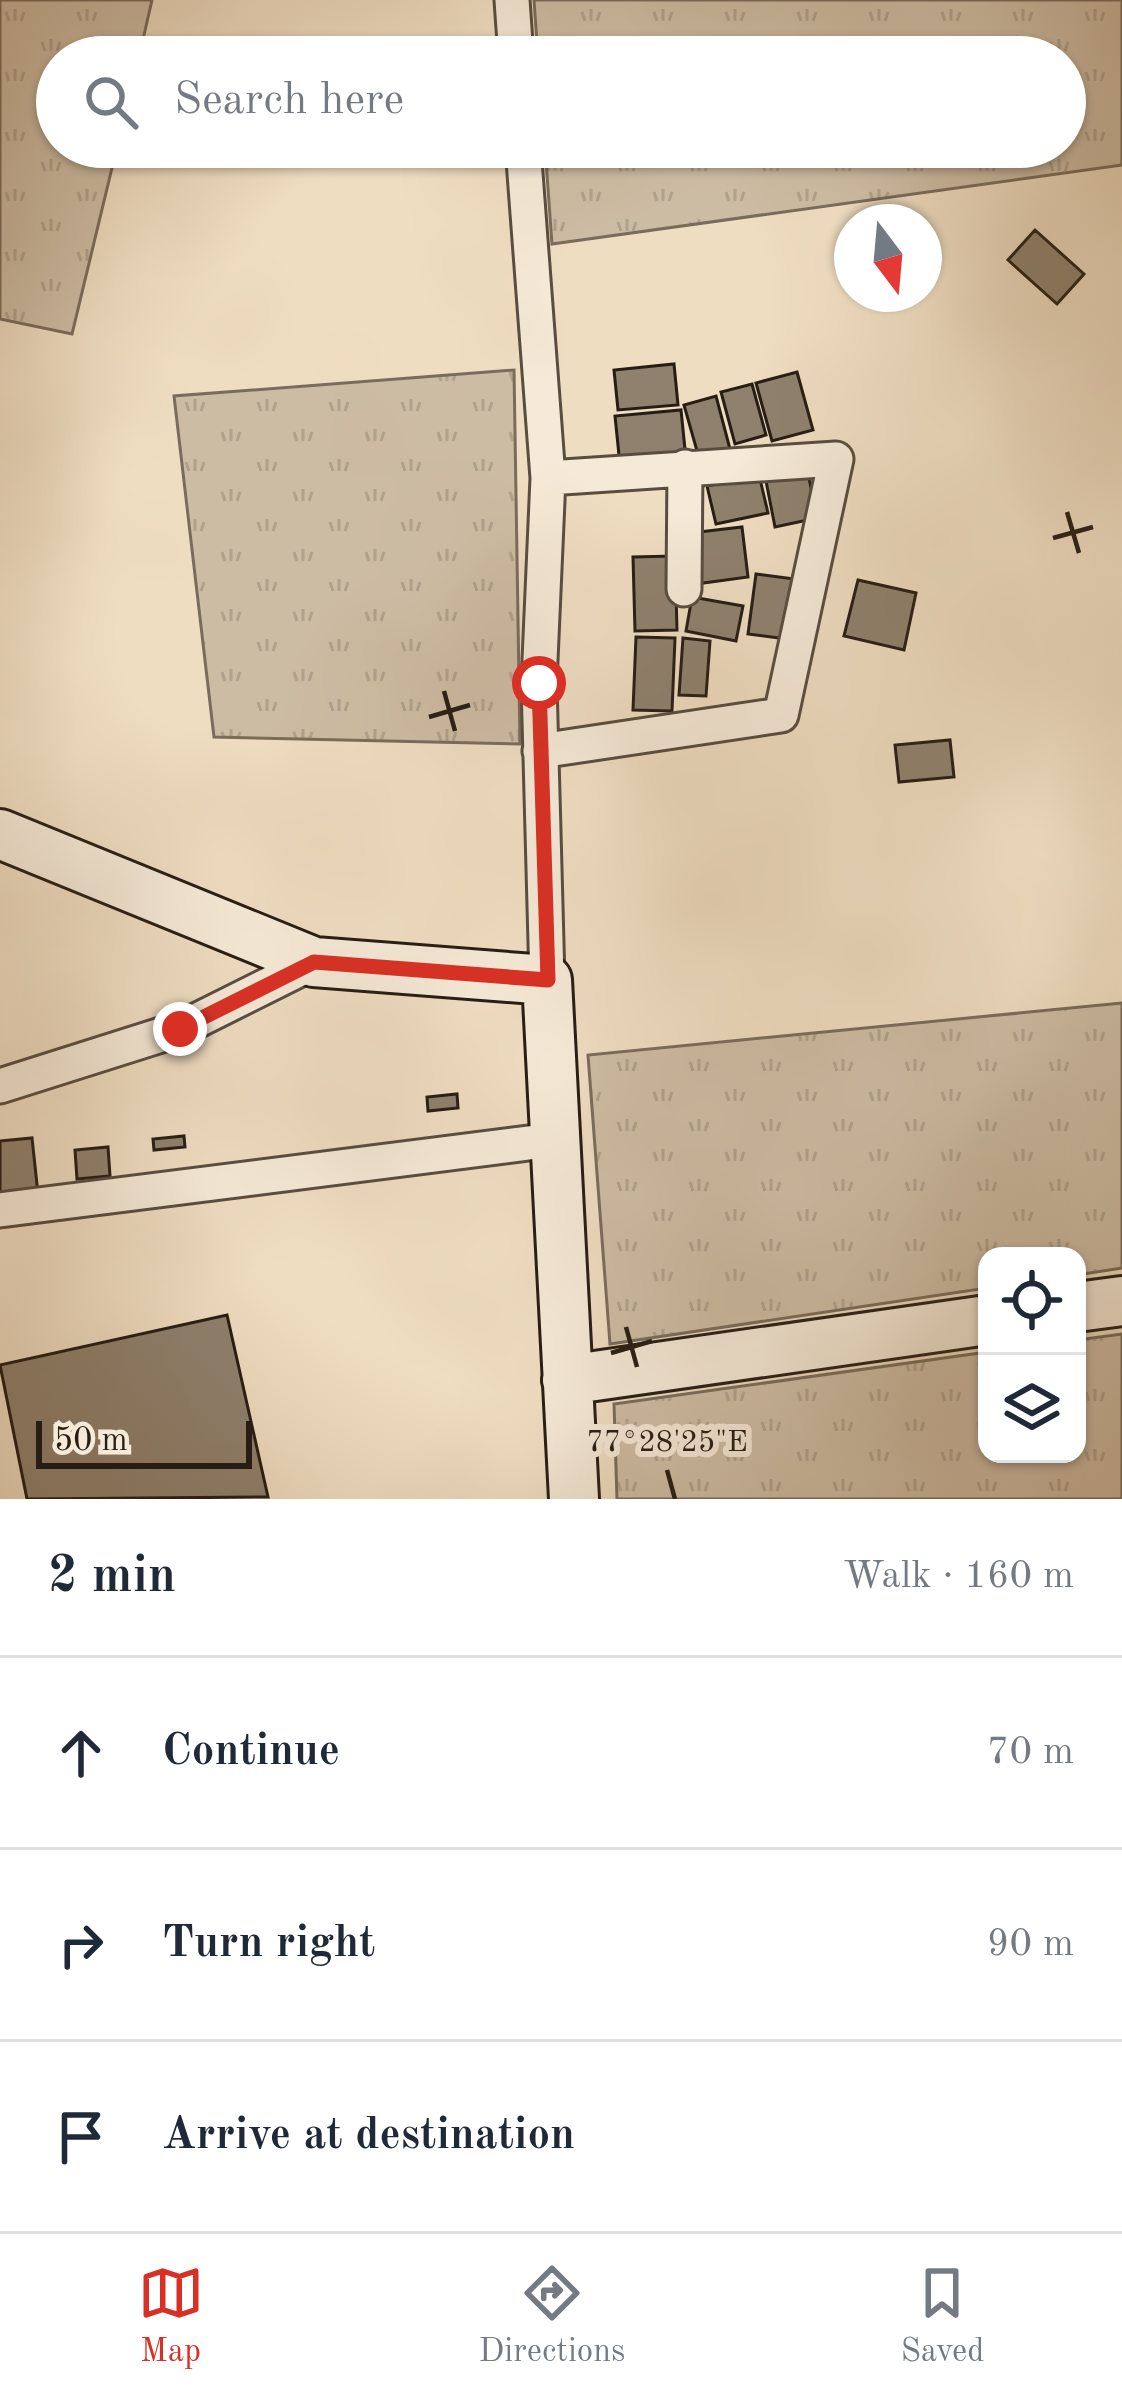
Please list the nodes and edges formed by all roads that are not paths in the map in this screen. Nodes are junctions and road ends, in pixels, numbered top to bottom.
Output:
1 (512, 0) edge
2 (515, 36) edge
3 (525, 168) edge
4 (686, 467) junction
5 (548, 478) junction
6 (684, 589) dead end
7 (540, 751) junction
8 (0, 834) edge
9 (314, 962) junction
10 (548, 980) junction
11 (0, 1086) edge
12 (552, 1140) junction
13 (0, 1210) edge
14 (1122, 1300) edge
15 (1086, 1306) edge
16 (978, 1321) edge
17 (567, 1380) junction
18 (574, 1499) edge

1 - 2 street
3 - 5 street
4 - 5 street
4 - 6 street
4 - 7 street
5 - 7 street
7 - 10 street
8 - 9 street
9 - 10 street
9 - 11 street
10 - 12 street
12 - 13 street
12 - 17 street
14 - 15 street
16 - 17 street
17 - 18 street

